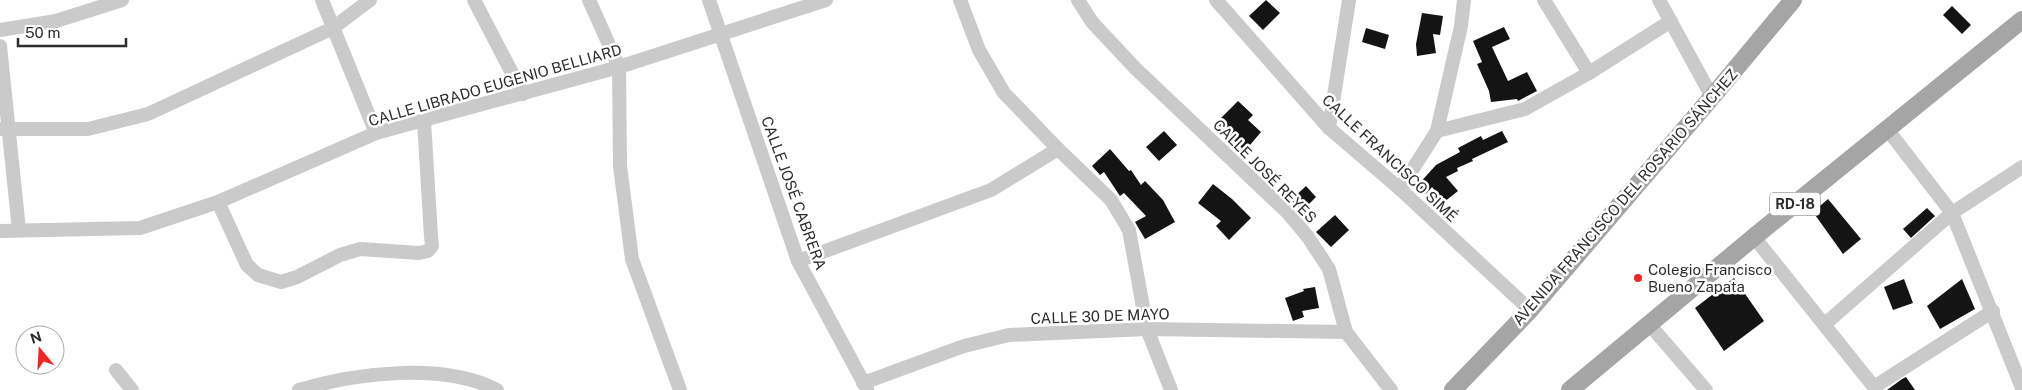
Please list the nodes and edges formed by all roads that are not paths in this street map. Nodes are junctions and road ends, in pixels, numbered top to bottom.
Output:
1 (122, 0) edge
2 (322, 0) edge
3 (370, 0) edge
4 (474, 0) edge
5 (589, 0) edge
6 (709, 0) edge
7 (826, 0) edge
8 (960, 0) edge
9 (1078, 0) edge
10 (1216, 0) edge
11 (1349, 0) edge
12 (1464, 0) edge
13 (1544, 0) edge
14 (1659, 0) edge
15 (1793, 0) edge
16 (2022, 20) edge
17 (1671, 21) junction
18 (334, 28) junction
19 (0, 30) edge
20 (721, 35) junction
21 (0, 46) edge
22 (619, 67) junction
23 (1589, 74) junction
24 (523, 94) junction
25 (1712, 97) junction
26 (424, 121) junction
27 (1329, 128) junction
28 (5, 129) edge
29 (1887, 129) junction
30 (1437, 131) junction
31 (376, 133) junction
32 (1058, 149) junction
33 (2022, 167) edge
34 (1400, 189) junction
35 (218, 202) junction
36 (1952, 213) junction
37 (19, 230) junction
38 (0, 231) edge
39 (1754, 237) junction
40 (798, 261) junction
41 (1530, 310) junction
42 (1993, 311) junction
43 (1649, 324) junction
44 (1825, 324) junction
45 (1147, 329) junction
46 (1346, 332) junction
47 (116, 370) dead end
48 (865, 386) edge
49 (1875, 388) edge
50 (2022, 388) edge
51 (132, 390) edge
52 (299, 390) edge
53 (497, 390) edge
54 (680, 390) edge
55 (1171, 390) edge
56 (1391, 390) edge
57 (1453, 390) edge
58 (1570, 390) edge
59 (1706, 390) edge

1 - 19 street
2 - 18 street
3 - 18 street
4 - 24 street
5 - 22 street
6 - 20 street, CALLE JOSÉ CABRERA
7 - 20 street, CALLE LIBRADO EUGENIO BELLIARD
8 - 32 street
9 - 46 street, CALLE JOSÉ REYES
10 - 27 street, CALLE FRANCISCO SIMÉ
11 - 27 street
12 - 30 street
13 - 23 street
14 - 17 street
15 - 25 main road, AVENIDA FRANCISCO DEL ROSARIO SÁNCHEZ
16 - 29 main road, RD-18
17 - 23 street
17 - 25 street
18 - 28 street
18 - 31 street
20 - 22 street, CALLE LIBRADO EUGENIO BELLIARD
20 - 40 street, CALLE JOSÉ CABRERA
21 - 28 street
22 - 24 street, CALLE LIBRADO EUGENIO BELLIARD
22 - 54 street
23 - 30 street
24 - 26 street, CALLE LIBRADO EUGENIO BELLIARD
25 - 41 main road, AVENIDA FRANCISCO DEL ROSARIO SÁNCHEZ
26 - 31 street, CALLE LIBRADO EUGENIO BELLIARD
26 - 35 street
27 - 34 street, CALLE FRANCISCO SIMÉ
28 - 37 street
29 - 36 street
29 - 39 main road, RD-18
30 - 34 street
31 - 35 street, CALLE LIBRADO EUGENIO BELLIARD
32 - 40 street
32 - 45 street
33 - 36 street
34 - 41 street, CALLE FRANCISCO SIMÉ
35 - 37 street, CALLE LIBRADO EUGENIO BELLIARD
36 - 42 street
36 - 44 street
37 - 38 street, CALLE LIBRADO EUGENIO BELLIARD
39 - 43 main road, RD-18
39 - 44 street
40 - 48 street, CALLE JOSÉ CABRERA
41 - 57 main road, AVENIDA FRANCISCO DEL ROSARIO SÁNCHEZ
42 - 49 street
42 - 50 street
43 - 58 main road, RD-18
43 - 59 street
44 - 49 street
45 - 46 street, CALLE 30 DE MAYO
45 - 48 street, CALLE 30 DE MAYO
45 - 55 street
46 - 56 street, CALLE JOSÉ REYES
47 - 51 street
52 - 53 street

